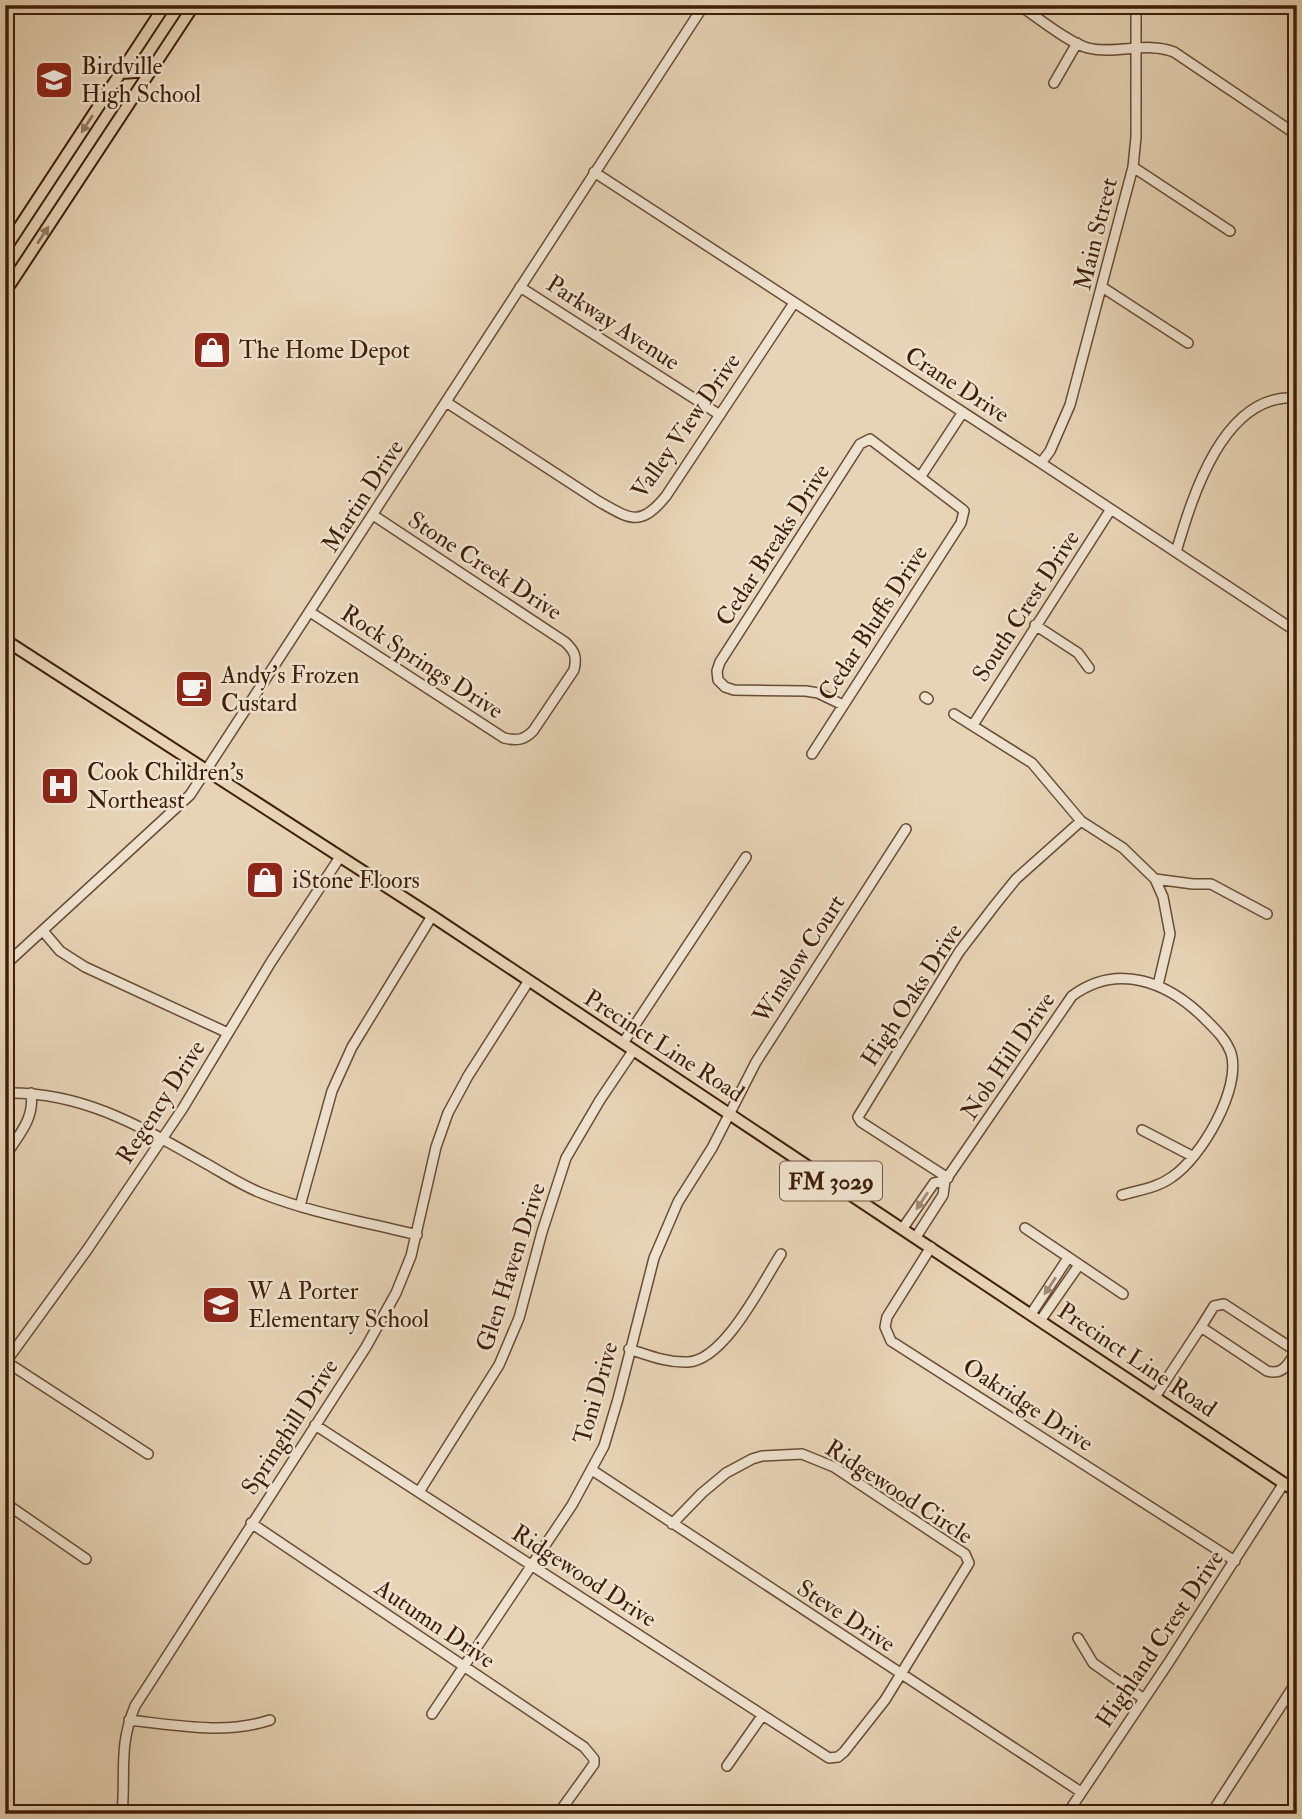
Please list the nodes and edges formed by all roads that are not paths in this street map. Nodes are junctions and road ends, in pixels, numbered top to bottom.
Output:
1 (165, 5) edge
2 (194, 5) edge
3 (1019, 5) edge
4 (1136, 5) edge
5 (701, 6) edge
6 (1077, 43) junction
7 (1135, 49) junction
8 (151, 71) junction
9 (121, 73) junction
10 (1054, 83) dead end
11 (1297, 135) edge
12 (1133, 167) junction
13 (594, 172) junction
14 (1230, 231) dead end
15 (5, 249) edge
16 (520, 287) junction
17 (1102, 287) junction
18 (5, 292) edge
19 (794, 303) junction
20 (1188, 343) dead end
21 (1297, 398) edge
22 (446, 402) junction
23 (963, 412) junction
24 (720, 415) junction
25 (1041, 463) junction
26 (922, 476) junction
27 (1111, 509) junction
28 (373, 515) junction
29 (1176, 552) junction
30 (310, 612) junction
31 (1035, 625) junction
32 (1297, 632) edge
33 (5, 640) edge
34 (1089, 668) dead end
35 (842, 705) junction
36 (954, 714) dead end
37 (973, 725) junction
38 (514, 741) joint
39 (811, 754) dead end
40 (207, 771) junction
41 (1081, 821) junction
42 (906, 829) dead end
43 (340, 856) junction
44 (746, 857) dead end
45 (1155, 879) junction
46 (1267, 914) dead end
47 (432, 916) junction
48 (43, 931) junction
49 (5, 965) edge
50 (527, 982) junction
51 (1158, 985) junction
52 (228, 1033) junction
53 (623, 1043) junction
54 (633, 1051) junction
55 (5, 1093) edge
56 (31, 1093) junction
57 (729, 1114) junction
58 (1142, 1130) dead end
59 (162, 1139) junction
60 (5, 1156) edge
61 (1192, 1156) junction
62 (947, 1180) junction
63 (1122, 1195) dead end
64 (300, 1206) junction
65 (903, 1228) junction
66 (1025, 1228) dead end
67 (417, 1235) junction
68 (916, 1237) junction
69 (930, 1247) junction
70 (781, 1254) dead end
71 (1069, 1258) junction
72 (1079, 1265) junction
73 (1123, 1294) dead end
74 (1036, 1318) junction
75 (1201, 1327) junction
76 (629, 1349) junction
77 (1297, 1351) edge
78 (6, 1362) edge
79 (1155, 1397) junction
80 (315, 1425) junction
81 (148, 1454) dead end
82 (592, 1469) junction
83 (1284, 1483) junction
84 (419, 1492) junction
85 (1297, 1492) edge
86 (5, 1503) edge
87 (251, 1523) junction
88 (672, 1524) junction
89 (86, 1559) dead end
90 (1235, 1561) junction
91 (531, 1565) junction
92 (1079, 1638) dead end
93 (464, 1666) junction
94 (901, 1675) junction
95 (1297, 1681) edge
96 (1144, 1699) junction
97 (432, 1714) dead end
98 (762, 1716) junction
99 (129, 1720) junction
100 (270, 1720) dead end
101 (832, 1759) joint
102 (727, 1766) dead end
103 (1081, 1792) junction
104 (122, 1814) edge
105 (558, 1814) edge
106 (1067, 1814) edge
107 (1211, 1814) edge

1 - 9 main road
2 - 8 main road
3 - 6 street
4 - 7 street, Main Street
5 - 13 street, Martin Drive
6 - 7 street
6 - 10 street
7 - 11 street
7 - 12 street, Main Street
8 - 9 main road
18 -> 8 main road
9 -> 15 main road
12 - 14 street
12 - 17 street, Main Street
13 - 16 street, Martin Drive
13 - 19 street, Crane Drive
16 - 22 street, Martin Drive
16 - 24 street, Parkway Avenue
17 - 20 street
17 - 25 street, Main Street
19 - 23 street, Crane Drive
19 - 24 street, Valley View Drive
21 - 29 street
22 - 24 street, Valley View Drive
22 - 28 street, Martin Drive
23 - 25 street, Crane Drive
23 - 26 street
25 - 27 street, Crane Drive
26 - 35 street, Cedar Bluffs Drive
26 - 35 street, Cedar Breaks Drive
27 - 29 street, Crane Drive
27 - 31 street, South Crest Drive
28 - 30 street, Martin Drive
28 - 38 street, Stone Creek Drive
29 - 32 street, Crane Drive
30 - 38 street, Rock Springs Drive
30 - 40 street, Martin Drive
31 - 34 street
31 - 37 street, South Crest Drive
33 - 40 main road, Precinct Line Road / FM 3029
35 - 39 street, Cedar Bluffs Drive
36 - 37 street
37 - 41 street
40 - 43 main road, Precinct Line Road / FM 3029
40 - 48 street, Martin Drive
41 - 45 street
41 - 62 street, High Oaks Drive
42 - 57 street, Winslow Court
43 - 47 main road, Precinct Line Road / FM 3029
43 - 52 street, Regency Drive
44 - 53 street
45 - 46 street
45 - 51 street
47 - 50 main road, Precinct Line Road / FM 3029
47 - 64 street
48 - 49 street, Martin Drive
48 - 52 street
50 - 53 main road, Precinct Line Road / FM 3029
50 - 67 street, Springhill Drive
51 - 61 street, Nob Hill Drive
51 - 62 street, Nob Hill Drive
52 - 59 street, Regency Drive
53 - 54 main road, Precinct Line Road / FM 3029
54 - 57 main road, Precinct Line Road / FM 3029
54 - 84 street, Glen Haven Drive
55 - 56 street
56 - 59 street
56 - 60 street
57 - 65 main road, Precinct Line Road / FM 3029
57 - 76 street, Toni Drive
58 - 61 street
59 - 64 street
59 - 78 street, Regency Drive
61 - 63 street, Nob Hill Drive
62 -> 65 street, Nob Hill Drive
62 - 68 street, Nob Hill Drive
64 - 67 street
65 - 68 main road, Precinct Line Road / FM 3029
66 - 71 street
67 - 80 street, Springhill Drive
68 - 69 main road, Precinct Line Road / FM 3029
69 - 74 main road, Precinct Line Road / FM 3029
69 - 90 street, Oakridge Drive
70 - 76 street
71 - 72 street
71 -> 74 street
72 - 73 street
72 - 74 street
74 - 79 main road, Precinct Line Road / FM 3029
75 - 77 street
75 - 77 street
75 - 79 street
76 - 82 street, Toni Drive
78 - 81 street
79 - 83 main road, Precinct Line Road / FM 3029
80 - 84 street, Ridgewood Drive
80 - 87 street, Springhill Drive
82 - 88 street, Steve Drive
82 - 91 street, Toni Drive
83 - 85 main road, Precinct Line Road / FM 3029
83 - 90 street, Highland Crest Drive
84 - 91 street, Ridgewood Drive
86 - 89 street
87 - 93 street, Autumn Drive
87 - 99 street, Springhill Drive
88 - 94 street, Steve Drive
88 - 94 street, Ridgewood Circle
90 - 96 street, Highland Crest Drive
91 - 93 street, Toni Drive
91 - 98 street, Ridgewood Drive
92 - 96 street
93 - 97 street, Toni Drive
93 - 105 street, Autumn Drive
94 - 101 street, Ridgewood Circle
94 - 103 street, Steve Drive
95 - 107 street
96 - 103 street, Highland Crest Drive
98 - 101 street, Ridgewood Drive
98 - 102 street
99 - 100 street
99 - 104 street, Springhill Drive
103 - 106 street, Highland Crest Drive

